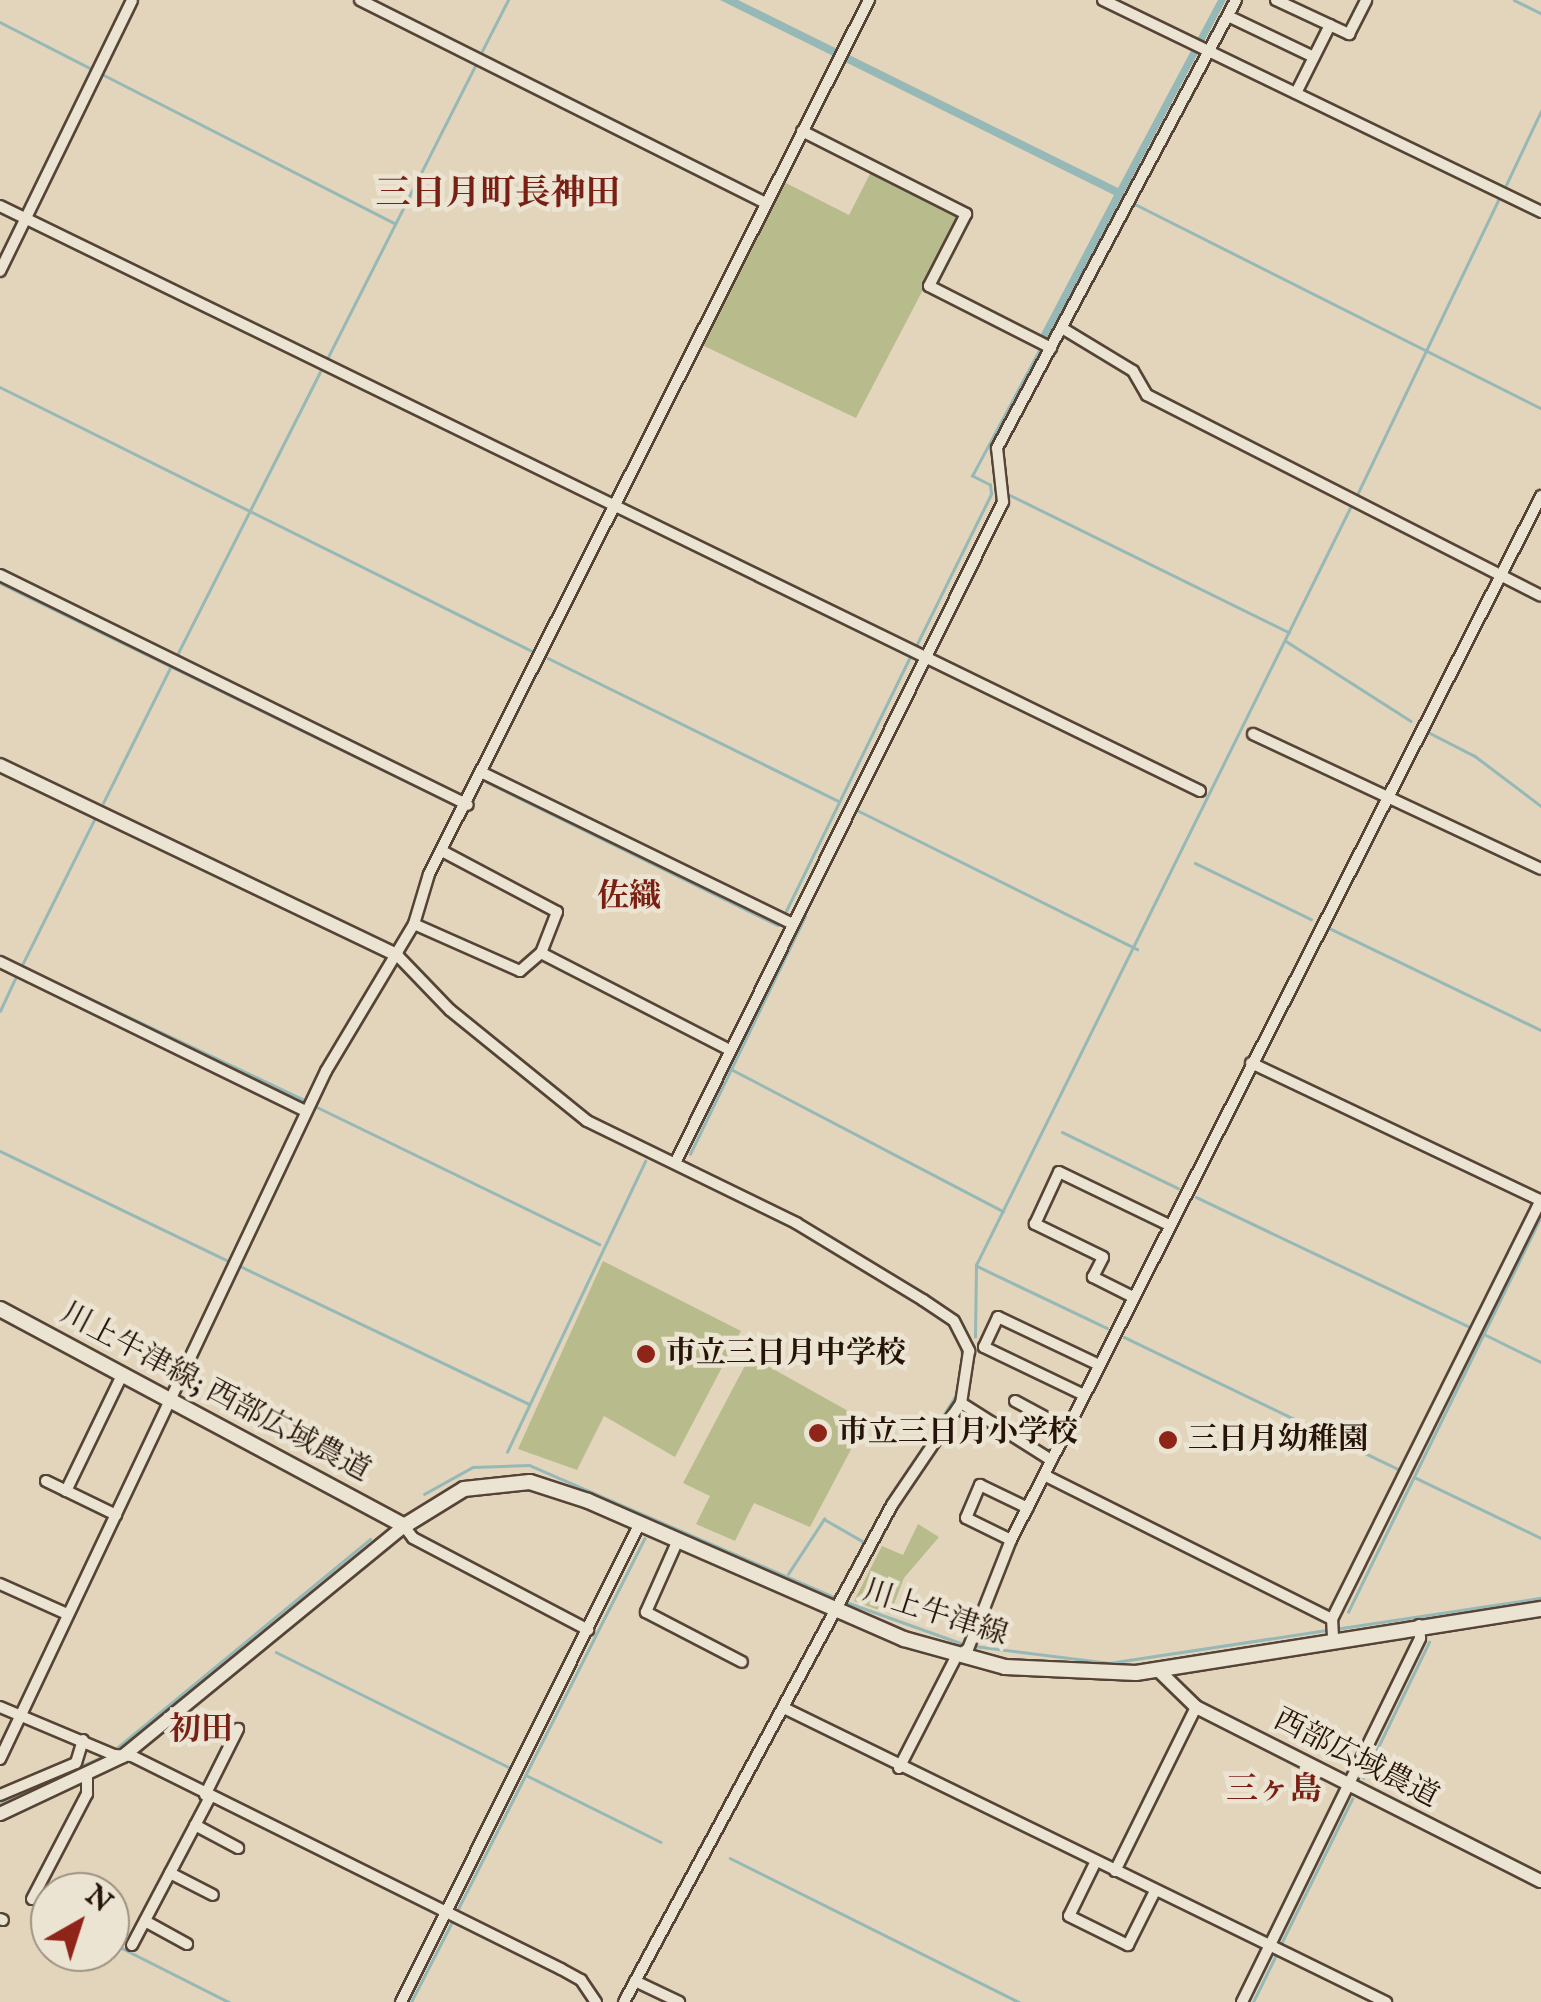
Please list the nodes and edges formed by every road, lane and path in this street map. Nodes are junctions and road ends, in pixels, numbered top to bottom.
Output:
1 (132, 0) edge
2 (360, 0) edge
3 (869, 0) edge
4 (1103, 0) edge
5 (1236, 0) edge
6 (1276, 0) edge
7 (1362, 1) edge
8 (1228, 16) junction
9 (1330, 25) junction
10 (1206, 49) junction
11 (1314, 56) junction
12 (1296, 93) junction
13 (802, 131) junction
14 (765, 203) junction
15 (0, 206) edge
16 (1541, 212) edge
17 (26, 219) junction
18 (0, 271) edge
19 (1062, 328) junction
20 (1051, 348) junction
21 (1541, 496) edge
22 (617, 511) junction
23 (1498, 575) junction
24 (0, 576) edge
25 (1541, 596) edge
26 (924, 658) junction
27 (1253, 734) dead end
28 (0, 765) edge
29 (483, 773) junction
30 (1200, 791) dead end
31 (1384, 797) junction
32 (468, 804) junction
33 (442, 851) junction
34 (1541, 869) edge
35 (414, 924) junction
36 (792, 924) junction
37 (541, 953) junction
38 (397, 955) junction
39 (0, 962) edge
40 (730, 1050) junction
41 (1251, 1062) junction
42 (306, 1111) junction
43 (675, 1163) junction
44 (1541, 1200) edge
45 (1169, 1225) junction
46 (1134, 1296) junction
47 (0, 1309) edge
48 (1099, 1365) junction
49 (122, 1374) junction
50 (1084, 1395) junction
51 (170, 1400) junction
52 (1015, 1401) dead end
53 (961, 1403) junction
54 (1068, 1429) junction
55 (1051, 1460) junction
56 (1046, 1476) junction
57 (46, 1482) dead end
58 (66, 1491) junction
59 (1028, 1508) junction
60 (116, 1515) junction
61 (640, 1523) junction
62 (404, 1526) junction
63 (678, 1540) junction
64 (1011, 1540) junction
65 (0, 1584) edge
66 (842, 1604) junction
67 (1541, 1608) edge
68 (68, 1614) junction
69 (1332, 1619) junction
70 (1419, 1626) junction
71 (588, 1630) junction
72 (1334, 1637) junction
73 (965, 1649) junction
74 (742, 1662) dead end
75 (1158, 1670) junction
76 (1196, 1706) junction
77 (0, 1707) edge
78 (786, 1708) junction
79 (19, 1717) junction
80 (238, 1729) dead end
81 (83, 1740) junction
82 (114, 1753) junction
83 (0, 1759) edge
84 (900, 1768) junction
85 (87, 1778) junction
86 (1350, 1783) junction
87 (0, 1795) edge
88 (208, 1796) junction
89 (0, 1814) edge
90 (196, 1826) junction
91 (238, 1848) dead end
92 (1096, 1861) junction
93 (46, 1872) edge
94 (170, 1872) junction
95 (1116, 1872) junction
96 (1541, 1882) edge
97 (1155, 1890) junction
98 (213, 1895) dead end
99 (445, 1914) junction
100 (145, 1921) junction
101 (188, 1944) dead end
102 (132, 1945) dead end
103 (1270, 1946) junction
104 (636, 1981) junction
105 (401, 2002) edge
106 (596, 2002) edge
107 (624, 2002) edge
108 (679, 2002) edge
109 (1242, 2002) edge
110 (1386, 2002) edge

1 - 17 street
2 - 14 street
3 - 13 street
4 - 10 street
5 - 8 street
6 - 9 street
7 - 9 street
8 - 10 street
8 - 11 street
9 - 11 street
10 - 12 street
10 - 19 street
11 - 12 street
12 - 16 street
13 - 14 street
13 - 20 street
14 - 22 street
15 - 17 street
17 - 18 street
17 - 22 street
19 - 20 street
19 - 23 street
20 - 26 street
21 - 23 street
22 - 26 street
22 - 29 street
23 - 25 street
23 - 31 street
24 - 32 street
26 - 30 street
26 - 36 street
27 - 31 street
28 - 38 street
29 - 32 street
29 - 36 street
31 - 34 street
31 - 41 street
32 - 33 street
33 - 35 street
33 - 37 street
35 - 37 street
35 - 38 street
36 - 40 street
37 - 40 street
38 - 42 street
38 - 43 street
39 - 42 street
40 - 43 street
41 - 44 street
41 - 45 street
42 - 51 street
43 - 53 street
44 - 69 street
45 - 46 street
45 - 46 street
46 - 48 street
47 - 49 main road, 川上牛津線; 西部広域農道
48 - 50 street
48 - 50 street
49 - 51 main road, 川上牛津線; 西部広域農道
49 - 58 street
50 - 54 street
51 - 60 street
51 - 62 main road, 川上牛津線; 西部広域農道
52 - 54 street
53 - 55 street
53 - 66 street
54 - 55 street
55 - 56 street
56 - 59 street
56 - 69 street
57 - 58 street
58 - 60 street
59 - 64 street
59 - 64 street
60 - 68 street
61 - 62 main road, 川上牛津線
61 - 63 main road, 川上牛津線
61 - 71 street
62 - 71 street
62 - 82 street
63 - 66 main road, 川上牛津線
63 - 74 street
64 - 73 street
65 - 68 street
66 - 73 main road, 川上牛津線
66 - 78 street
67 - 70 main road, 川上牛津線
68 - 79 street
69 - 72 street
70 - 72 main road, 川上牛津線
70 - 86 street
71 - 99 street
72 - 75 main road, 川上牛津線
73 - 75 main road, 川上牛津線
73 - 84 street
75 - 76 street, 西部広域農道
76 - 86 street, 西部広域農道
76 - 95 street
77 - 79 street
78 - 84 street
78 - 104 street
79 - 81 street
79 - 83 street
80 - 88 street
81 - 82 street
81 - 87 street
82 - 85 street
82 - 88 street
84 - 92 street
85 - 89 street
85 - 93 street
86 - 96 street, 西部広域農道
86 - 103 street
88 - 90 street
88 - 99 street
90 - 91 street
90 - 94 street
92 - 95 street
92 - 97 street
94 - 98 street
94 - 100 street
95 - 97 street
97 - 103 street
99 - 105 street
99 - 106 street
100 - 101 street
100 - 102 street
103 - 109 street
103 - 110 street
104 - 107 street
104 - 108 street

